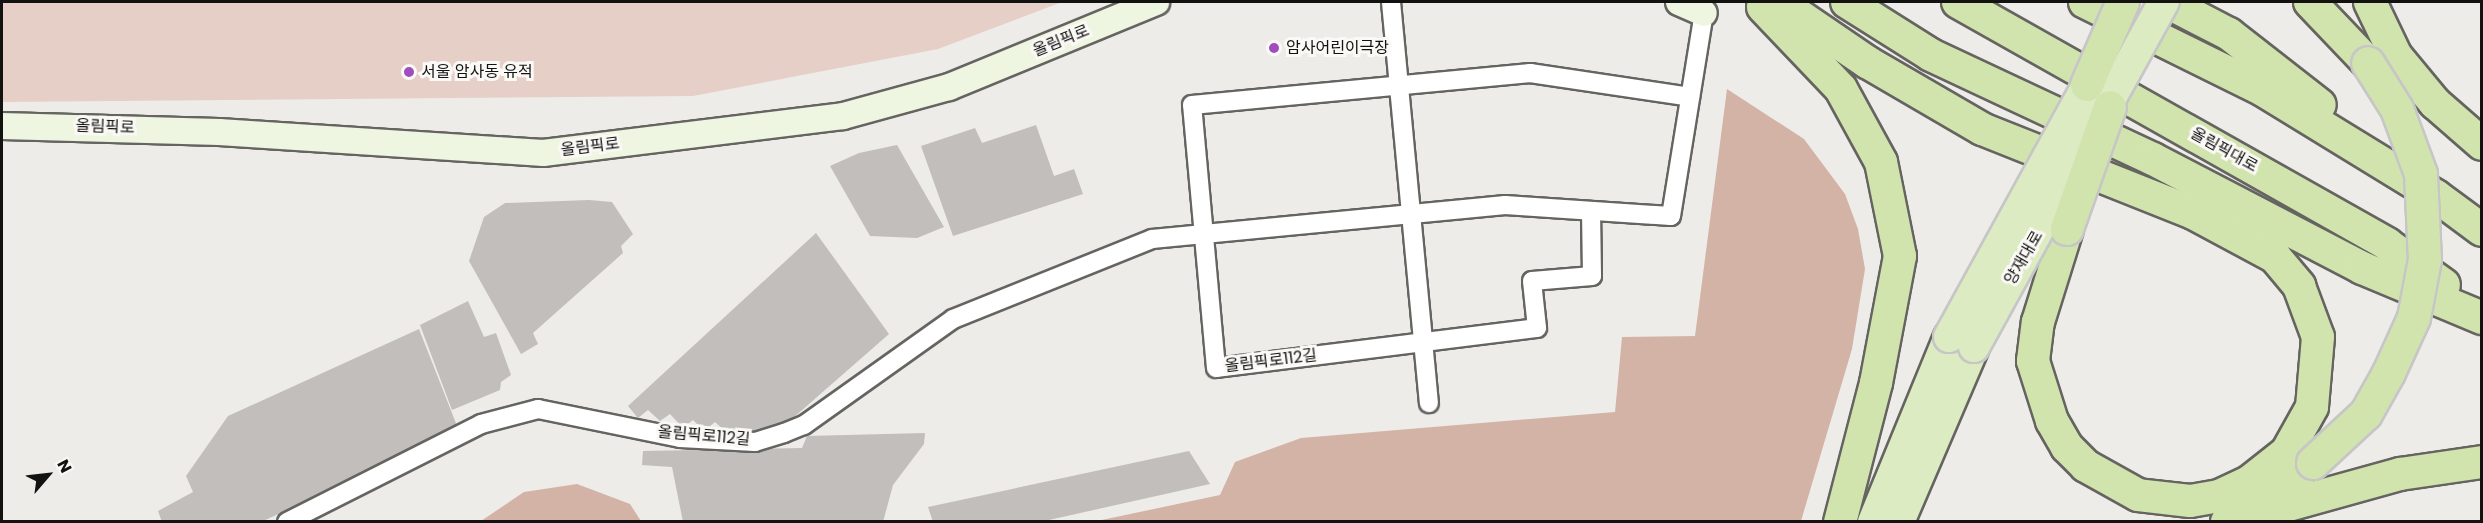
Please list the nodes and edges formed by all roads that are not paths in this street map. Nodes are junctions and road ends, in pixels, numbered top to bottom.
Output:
1 (1156, 2) edge
2 (1391, 2) edge
3 (1679, 2) edge
4 (1758, 2) edge
5 (1779, 2) edge
6 (1847, 2) edge
7 (1958, 2) edge
8 (2085, 2) edge
9 (2123, 2) edge
10 (2133, 2) edge
11 (2166, 2) edge
12 (2310, 2) edge
13 (2370, 2) edge
14 (1704, 13) joint
15 (2087, 86) junction
16 (1399, 87) junction
17 (1690, 97) junction
18 (2110, 107) junction
19 (2, 126) edge
20 (2481, 144) edge
21 (2436, 196) junction
22 (1591, 211) junction
23 (1412, 213) junction
24 (2481, 230) edge
25 (1204, 234) junction
26 (2481, 313) edge
27 (2481, 318) edge
28 (1961, 342) junction
29 (1423, 343) junction
30 (1429, 403) dead end
31 (2481, 462) edge
32 (287, 522) edge
33 (1840, 522) edge
34 (1873, 522) edge
35 (1899, 522) edge
36 (2216, 522) edge
37 (2227, 522) edge

1 - 19 main road, 올림픽로
2 - 16 street
3 - 14 main road
4 - 33 highway
5 - 18 highway, bridge
6 - 27 highway
7 - 26 highway, 올림픽대로
8 - 21 highway
9 - 15 highway, bridge
10 - 15 main road, 양재대로, bridge
11 - 18 main road, 양재대로, bridge
11 - 21 highway
12 - 36 highway, bridge
13 - 20 highway
14 - 17 street, 올림픽로112길
15 - 28 main road, 양재대로, bridge
16 - 17 street, 올림픽로112길
16 - 23 street
16 - 25 street, 올림픽로112길
17 - 22 street, 올림픽로112길
18 - 28 main road, 양재대로, bridge
21 - 24 highway
22 - 23 street, 올림픽로112길
22 - 29 street, 올림픽로112길
23 - 25 street, 올림픽로112길
23 - 29 street
25 - 29 street, 올림픽로112길
25 - 32 street, 올림픽로112길
28 - 34 main road, 양재대로
28 - 35 main road, 양재대로
29 - 30 street
31 - 37 highway

